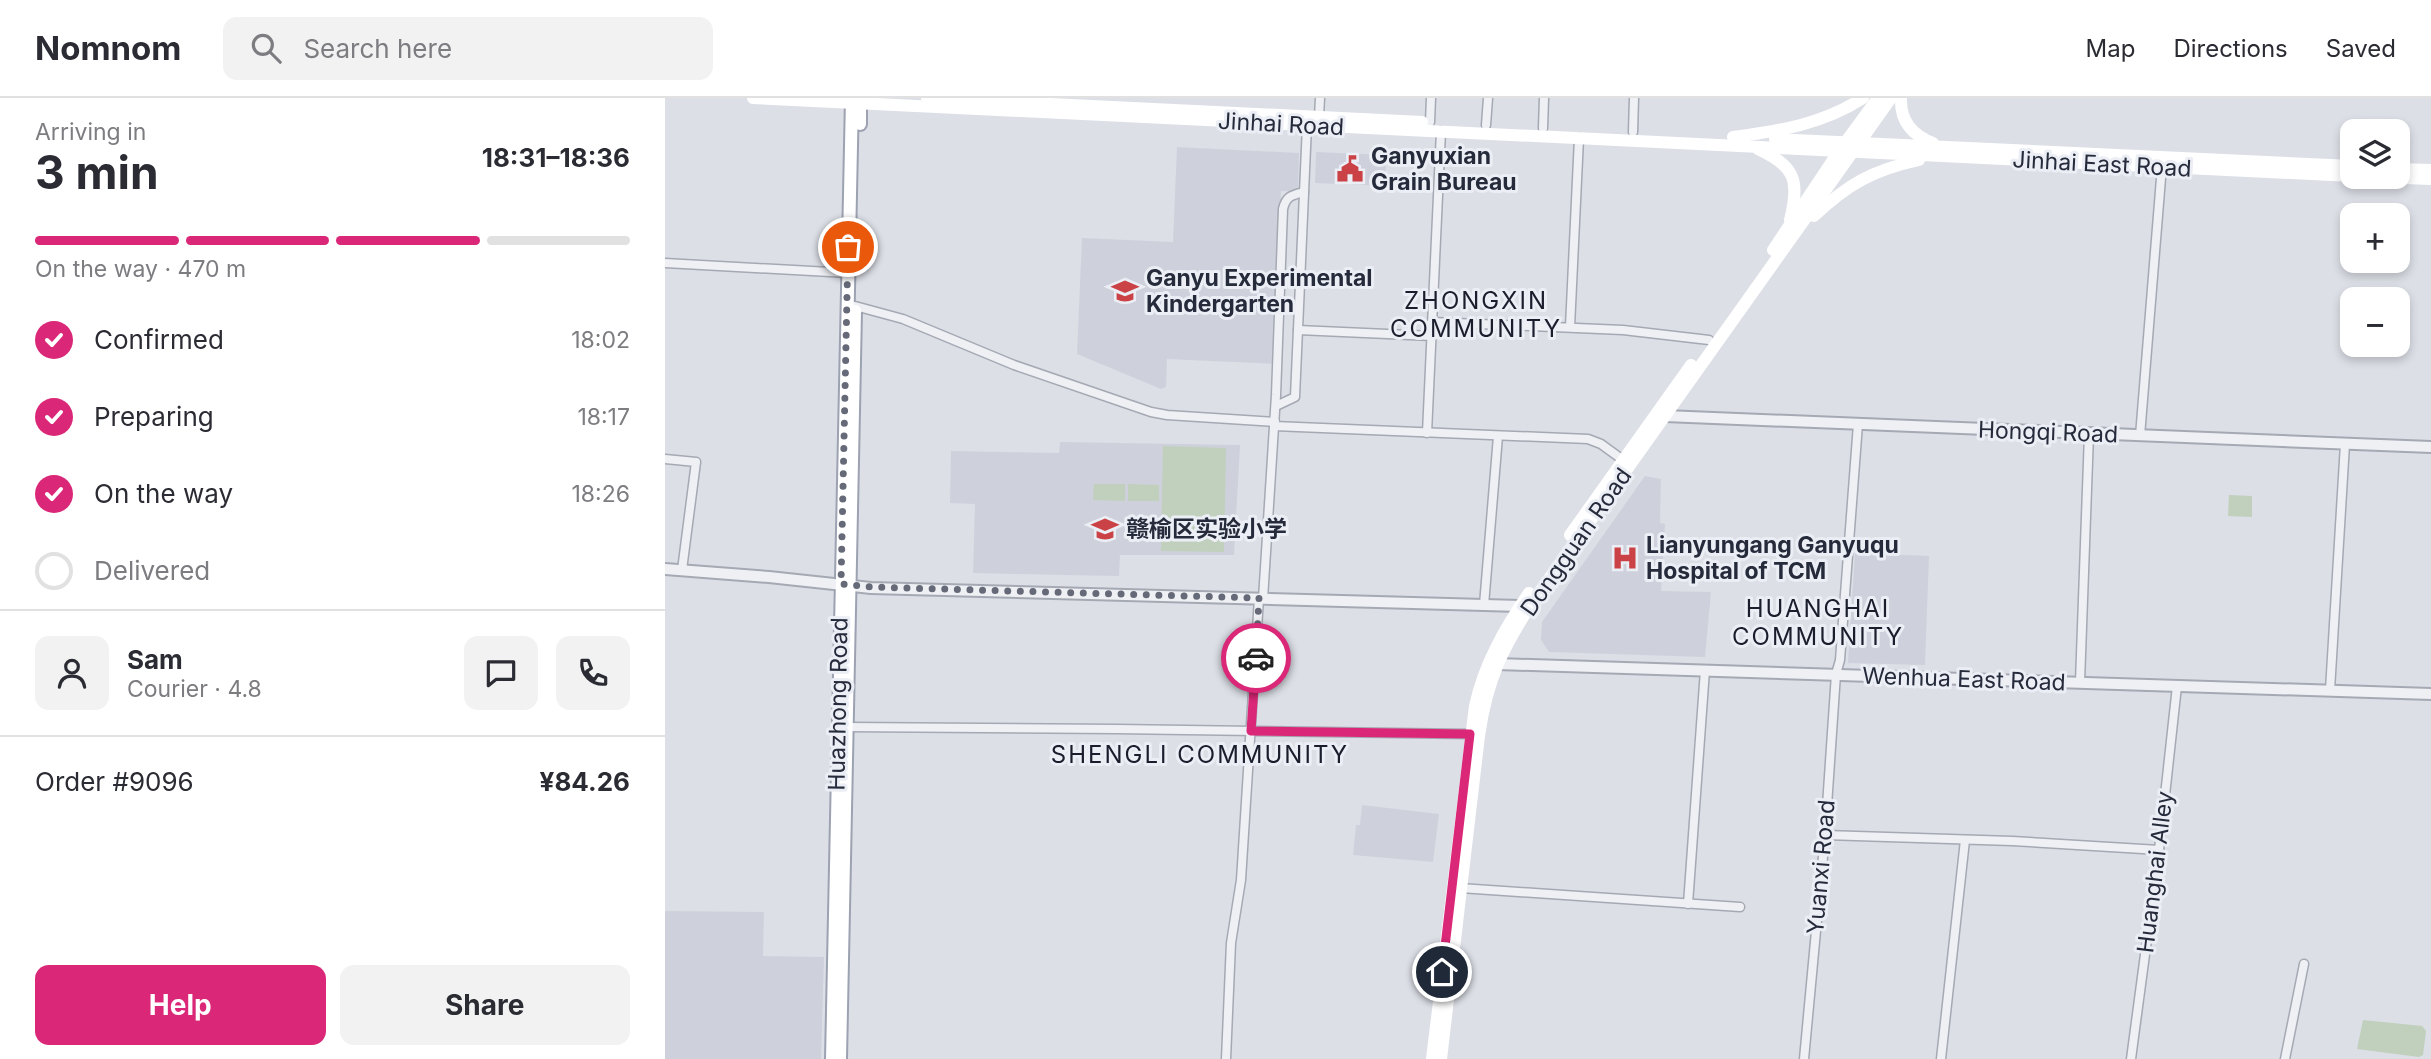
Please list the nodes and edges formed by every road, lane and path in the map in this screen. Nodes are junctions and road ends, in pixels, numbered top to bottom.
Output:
1 (753, 98) edge
2 (927, 98) edge
3 (1320, 98) edge
4 (1431, 98) edge
5 (1488, 98) edge
6 (1544, 98) edge
7 (1634, 98) edge
8 (1863, 98) edge
9 (1878, 98) edge
10 (1891, 98) edge
11 (1901, 98) edge
12 (856, 101) edge
13 (1319, 117) junction
14 (1430, 122) junction
15 (1307, 125) junction
16 (1486, 125) junction
17 (1543, 128) junction
18 (1441, 131) junction
19 (1633, 132) junction
20 (1733, 137) junction
21 (1579, 138) junction
22 (1751, 146) junction
23 (1848, 147) junction
24 (1941, 152) junction
25 (2162, 166) junction
26 (2340, 166) edge
27 (2410, 169) edge
28 (2431, 170) edge
29 (2340, 175) edge
30 (2410, 178) edge
31 (2431, 179) edge
32 (1304, 192) junction
33 (1792, 230) junction
34 (665, 263) edge
35 (848, 273) junction
36 (855, 306) junction
37 (1432, 322) junction
38 (1570, 327) junction
39 (1298, 330) junction
40 (1432, 336) junction
41 (1709, 340) junction
42 (1276, 406) junction
43 (1665, 416) junction
44 (1275, 424) junction
45 (1857, 424) junction
46 (1427, 433) junction
47 (2089, 434) junction
48 (1498, 436) junction
49 (2140, 436) junction
50 (2345, 444) junction
51 (2431, 447) edge
52 (665, 459) edge
53 (1623, 460) junction
54 (665, 569) edge
55 (681, 570) junction
56 (845, 585) junction
57 (1261, 598) junction
58 (1484, 605) junction
59 (1520, 606) junction
60 (1497, 664) junction
61 (1705, 670) junction
62 (1836, 674) junction
63 (2080, 682) junction
64 (2177, 686) junction
65 (2330, 691) junction
66 (2431, 694) edge
67 (846, 727) junction
68 (1251, 731) junction
69 (1470, 734) junction
70 (1825, 835) junction
71 (1965, 840) junction
72 (2158, 850) junction
73 (1460, 888) junction
74 (1688, 904) junction
75 (1739, 907) dead end
76 (2304, 964) dead end
77 (832, 1059) edge
78 (840, 1059) edge
79 (1226, 1059) edge
80 (1432, 1059) edge
81 (1441, 1059) edge
82 (1804, 1059) edge
83 (1941, 1059) edge
84 (2131, 1059) edge
85 (2285, 1059) edge

1 - 12 main road, Jinhai Road
2 - 13 main road, Jinhai Road
3 - 13 street
4 - 14 street
5 - 16 street
6 - 17 street
7 - 19 street
8 - 20 main road
9 - 23 main road, Dongguan Road
10 - 23 main road, Dongguan Road
11 - 24 main road
12 - 15 main road, Jinhai Road
12 - 35 main road, Huazhong Road
12 - 36 main road, Huazhong Road
13 - 14 main road, Jinhai Road
14 - 16 main road, Jinhai Road
15 - 18 main road, Jinhai Road
15 - 32 street
16 - 17 main road, Jinhai Road
17 - 19 main road, Jinhai Road
18 - 21 main road, Jinhai Road
18 - 37 street
19 - 20 main road, Jinhai Road
20 - 23 main road, Jinhai Road
21 - 22 main road, Jinhai Road
21 - 38 street
22 - 23 main road, Jinhai Road
22 - 33 main road
23 - 24 main road, Jinhai East Road
23 - 33 main road, Dongguan Road
24 - 25 main road, Jinhai East Road
24 - 26 main road, Jinhai East Road
24 - 33 main road
25 - 29 main road, Jinhai East Road
25 - 49 street
27 - 28 main road
30 - 31 main road
32 - 39 street
32 - 42 street
33 - 41 main road, Dongguan Road
33 - 43 main road, Dongguan Road
34 - 35 street
35 - 56 main road, Huazhong Road
36 - 44 street
36 - 56 main road, Huazhong Road
37 - 38 street
37 - 40 street
38 - 41 street
39 - 40 street
39 - 42 street
40 - 46 street
41 - 53 main road, Dongguan Road
42 - 44 street
43 - 45 street, Hongqi Road
43 - 60 main road, Dongguan Road
44 - 46 street
44 - 57 street
45 - 47 street, Hongqi Road
45 - 62 street, Yuanxi Road
46 - 48 street
47 - 49 street, Hongqi Road
47 - 63 street
48 - 53 street
48 - 58 street
49 - 50 street, Hongqi Road
50 - 51 street, Hongqi Road
50 - 65 street
52 - 55 street
53 - 59 main road, Dongguan Road
54 - 55 street
55 - 56 street
56 - 57 street
56 - 67 main road, Huazhong Road
56 - 77 main road, Huazhong Road
57 - 58 street
57 - 68 street
58 - 59 street
59 - 69 main road, Dongguan Road
60 - 61 street, Wenhua East Road
60 - 73 main road, Dongguan Road
61 - 62 street, Wenhua East Road
61 - 74 street
62 - 63 street, Wenhua East Road
62 - 70 street, Yuanxi Road
63 - 64 street, Wenhua East Road
64 - 65 street, Wenhua East Road
64 - 72 street, Huanghai Alley
65 - 66 street, Wenhua East Road
67 - 68 street
67 - 78 main road, Huazhong Road
68 - 69 street
68 - 79 street
69 - 80 main road, Dongguan Road
70 - 71 street
70 - 82 street, Yuanxi Road
71 - 72 street
71 - 83 street
72 - 84 street, Huanghai Alley
73 - 74 street
73 - 81 main road, Dongguan Road
74 - 75 street
76 - 85 street

